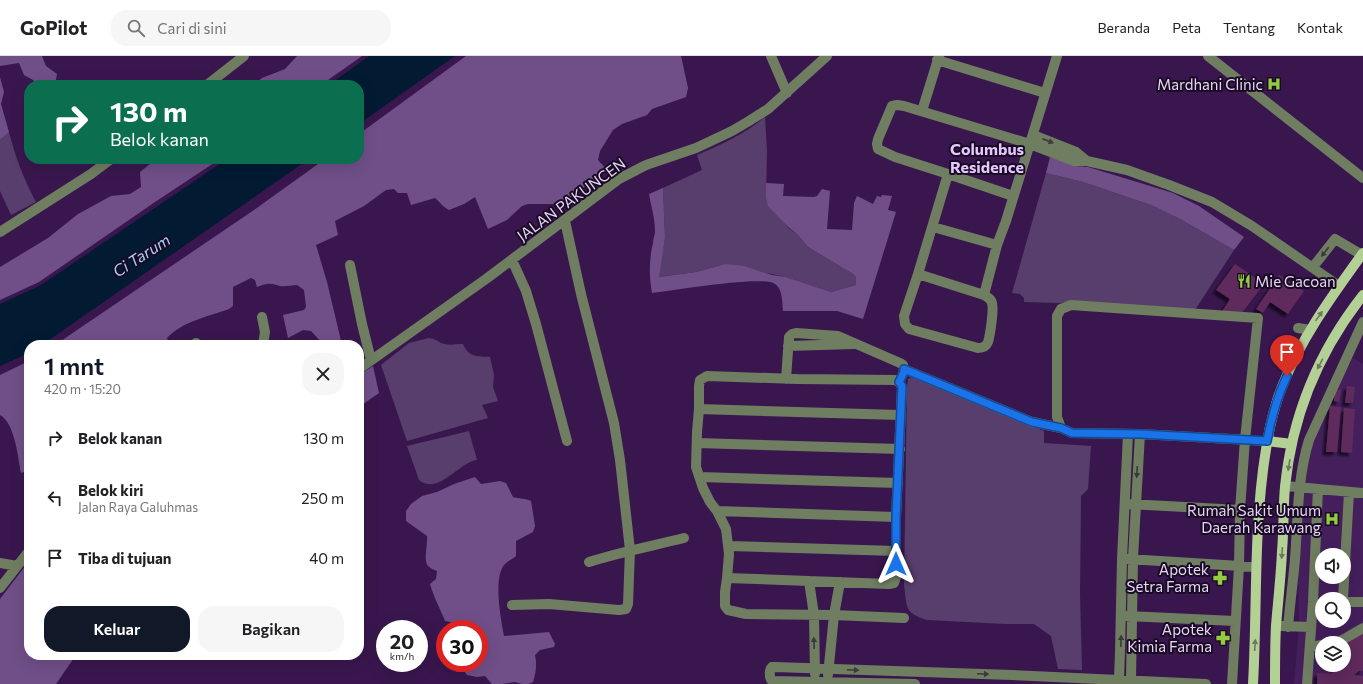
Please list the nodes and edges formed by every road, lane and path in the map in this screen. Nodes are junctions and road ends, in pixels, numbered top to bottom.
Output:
1 (244, 56) edge
2 (771, 56) edge
3 (827, 56) edge
4 (1057, 56) edge
5 (1212, 57) edge
6 (938, 58) edge
7 (213, 80) edge
8 (787, 93) junction
9 (1045, 93) junction
10 (922, 111) junction
11 (1032, 140) junction
12 (104, 164) edge
13 (948, 174) junction
14 (1363, 178) edge
15 (1013, 196) junction
16 (565, 221) junction
17 (933, 227) junction
18 (0, 232) edge
19 (997, 245) junction
20 (1362, 254) edge
21 (512, 260) junction
22 (350, 265) dead end
23 (1313, 267) junction
24 (918, 274) junction
25 (1339, 286) junction
26 (984, 295) junction
27 (1363, 295) edge
28 (262, 317) dead end
29 (1363, 322) edge
30 (1298, 328) dead end
31 (1310, 330) junction
32 (264, 340) edge
33 (371, 360) junction
34 (364, 365) edge
35 (904, 369) junction
36 (786, 379) junction
37 (899, 382) junction
38 (700, 409) junction
39 (900, 416) junction
40 (1061, 428) junction
41 (1128, 434) junction
42 (1140, 434) junction
43 (1245, 440) junction
44 (567, 441) dead end
45 (1267, 441) junction
46 (697, 443) junction
47 (1292, 444) junction
48 (900, 449) junction
49 (700, 477) junction
50 (898, 483) junction
51 (1285, 486) junction
52 (1299, 488) junction
53 (1318, 489) junction
54 (1349, 492) junction
55 (1363, 493) edge
56 (1130, 504) junction
57 (1240, 510) junction
58 (717, 511) junction
59 (896, 517) junction
60 (684, 538) dead end
61 (729, 546) junction
62 (630, 550) junction
63 (896, 551) junction
64 (24, 557) edge
65 (1133, 558) junction
66 (1122, 559) junction
67 (0, 562) edge
68 (589, 562) dead end
69 (17, 566) junction
70 (1239, 566) junction
71 (1256, 567) junction
72 (727, 578) junction
73 (809, 581) junction
74 (840, 582) junction
75 (0, 588) edge
76 (1317, 592) edge
77 (1344, 592) edge
78 (1351, 601) edge
79 (1363, 602) edge
80 (512, 605) dead end
81 (1315, 610) edge
82 (814, 615) junction
83 (834, 615) junction
84 (1121, 616) junction
85 (1132, 616) junction
86 (904, 618) dead end
87 (1235, 621) junction
88 (1276, 626) junction
89 (1288, 626) junction
90 (1311, 627) junction
91 (1363, 628) edge
92 (1349, 636) edge
93 (1315, 646) edge
94 (1310, 647) junction
95 (815, 668) junction
96 (828, 669) junction
97 (892, 671) junction
98 (1119, 680) junction
99 (1130, 680) junction
100 (814, 682) junction
101 (828, 682) junction
102 (892, 684) edge
103 (915, 684) edge
104 (1206, 684) edge
105 (1232, 684) edge
106 (1254, 684) edge
107 (1275, 684) edge
108 (1307, 684) edge

1 - 7 street
2 - 8 street
3 - 8 street, JALAN PAKUNCEN
4 - 9 street
5 - 14 street
6 - 9 street
6 - 10 street
8 - 16 street, JALAN PAKUNCEN
9 - 11 street
10 - 11 street
10 - 13 street
11 - 15 street
11 - 23 street
12 - 18 street
13 - 15 street
13 - 17 street
15 - 19 street
16 - 21 street, JALAN PAKUNCEN
16 - 62 street
17 - 19 street
17 - 24 street
19 - 26 street
20 -> 23 street
20 - 25 main road
21 - 33 street, JALAN PAKUNCEN
21 - 44 street
22 - 33 street
23 - 25 street
24 - 26 street
24 - 26 street
31 -> 25 main road
27 -> 47 main road
28 - 32 street
29 - 52 street
30 - 31 street
31 - 45 main road
33 - 34 street, JALAN PAKUNCEN
35 - 36 street
35 - 37 street
35 - 40 street
36 - 37 street
36 - 38 street
37 - 39 street
38 - 39 street
38 - 46 street
39 - 48 street
40 - 41 street
40 - 43 street
41 - 42 street
41 - 56 street
42 - 43 street
42 -> 56 street
43 - 45 street
43 - 57 street
45 - 47 main road
45 - 71 main road
46 - 48 street
46 - 49 street
47 -> 51 main road
48 - 50 street
49 - 50 street
49 - 58 street
50 - 59 street
51 - 52 street
51 -> 88 main road
52 - 53 street
52 - 89 street
53 - 54 street
53 - 76 street
54 - 55 street
54 - 77 street
56 - 57 street
56 - 65 street
56 - 66 street
57 - 70 street
58 - 59 street
58 - 61 street
59 - 63 street
60 - 62 street
61 - 63 street
61 - 72 street
62 - 68 street
62 - 80 street
63 - 74 street
64 - 69 street
65 - 66 street
65 - 70 street
65 - 85 street
66 - 84 street
67 - 69 street
69 - 75 street
70 - 71 street
70 - 87 street
106 -> 71 main road
72 - 73 street
72 - 82 street
73 - 74 street
73 - 82 street
74 - 83 street
78 - 79 street
81 - 90 street
82 - 83 street
95 -> 82 street
83 - 86 street
83 - 96 street
84 - 85 street
98 -> 84 street
85 - 87 street
85 - 99 street
87 - 105 street
88 - 89 street
88 - 107 main road
89 - 90 street
90 - 94 street
91 - 92 street
93 - 94 street
94 - 108 street
95 - 96 street
95 - 100 street
95 - 100 street
96 -> 97 street
96 - 101 street
97 -> 98 street
97 - 102 street
98 - 99 street
99 - 104 street
100 - 101 street
101 - 102 street
102 - 103 street

